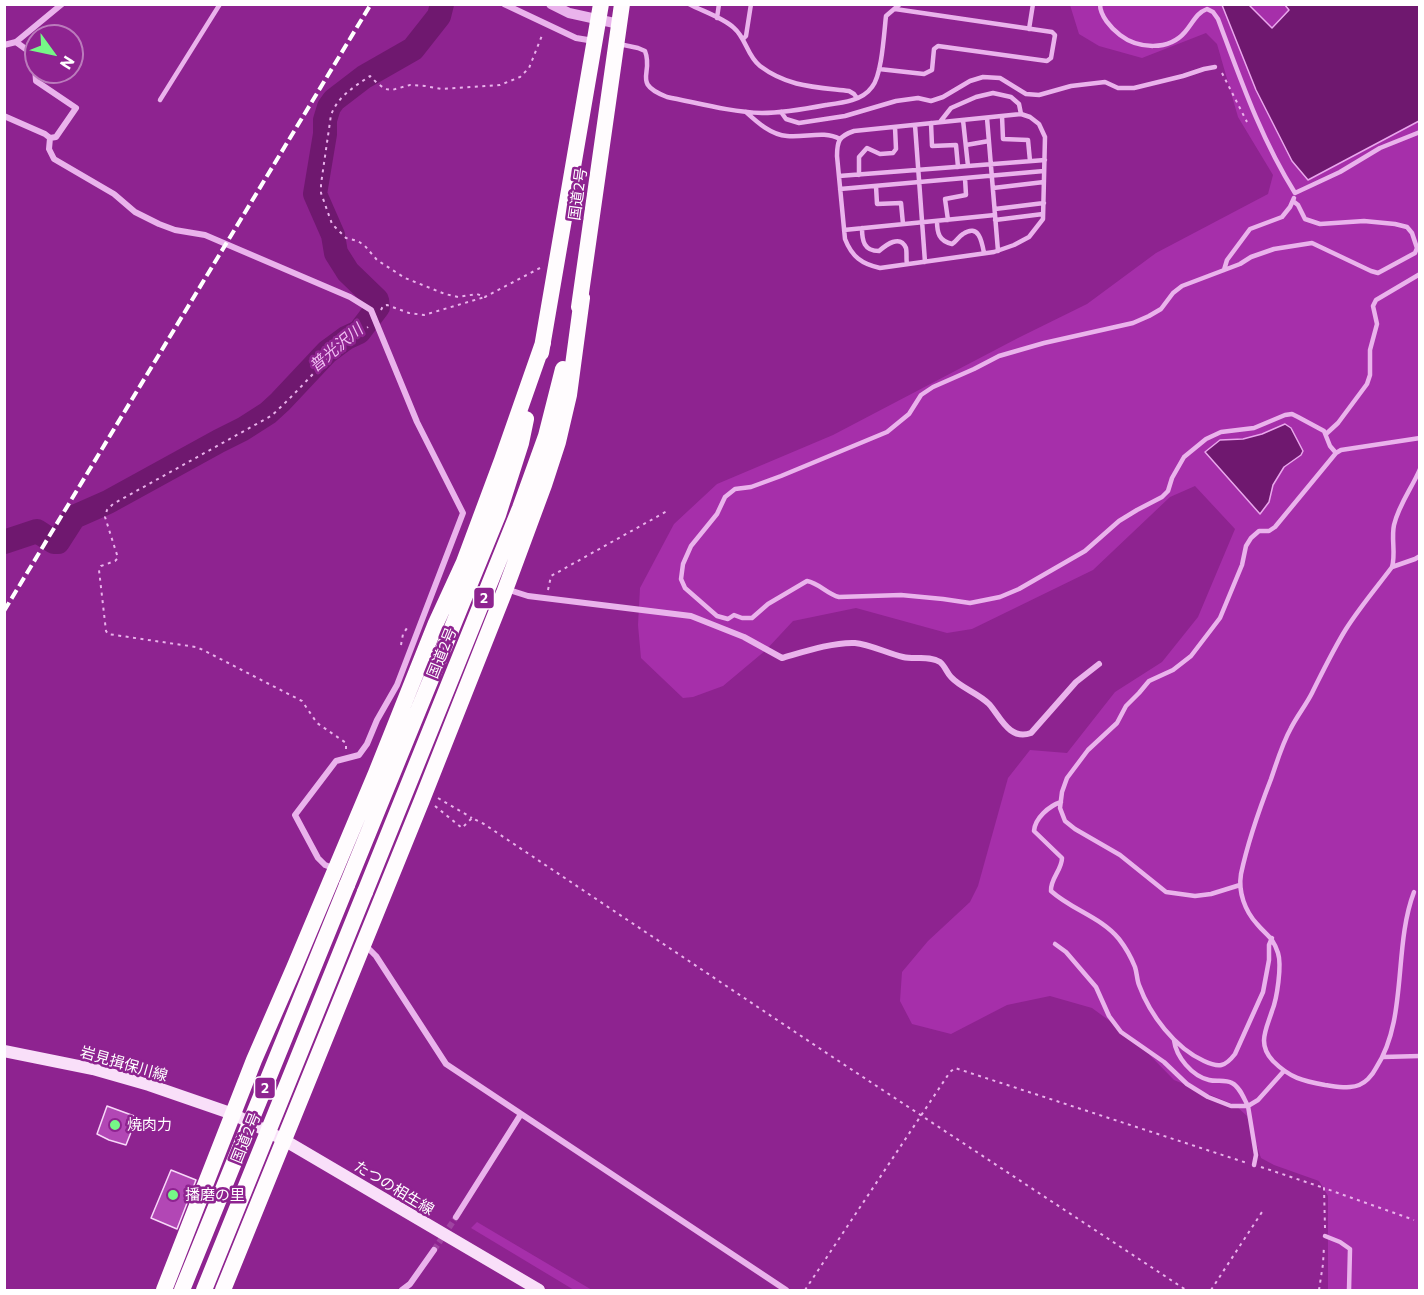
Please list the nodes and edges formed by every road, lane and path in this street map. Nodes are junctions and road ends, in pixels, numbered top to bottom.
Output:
1 (49, 4) edge
2 (62, 4) edge
3 (220, 4) edge
4 (504, 4) edge
5 (622, 4) edge
6 (688, 4) edge
7 (719, 4) edge
8 (751, 4) edge
9 (900, 4) edge
10 (1033, 4) edge
11 (1100, 4) edge
12 (554, 6) edge
13 (895, 9) junction
14 (55, 10) junction
15 (600, 12) edge
16 (717, 18) junction
17 (546, 24) junction
18 (619, 24) junction
19 (1029, 29) junction
20 (743, 39) junction
21 (595, 41) junction
22 (16, 42) junction
23 (617, 44) junction
24 (4, 45) edge
25 (1215, 68) dead end
26 (879, 69) junction
27 (857, 98) junction
28 (160, 100) dead end
29 (746, 111) junction
30 (781, 111) junction
31 (1021, 114) junction
32 (4, 116) edge
33 (1002, 116) junction
34 (987, 118) junction
35 (963, 120) junction
36 (940, 122) junction
37 (931, 123) junction
38 (915, 125) junction
39 (895, 127) junction
40 (1419, 132) edge
41 (50, 138) junction
42 (840, 139) junction
43 (989, 141) junction
44 (966, 145) junction
45 (1045, 160) junction
46 (1030, 161) junction
47 (991, 164) junction
48 (958, 166) junction
49 (968, 166) junction
50 (918, 170) junction
51 (1044, 171) junction
52 (860, 174) junction
53 (839, 176) junction
54 (992, 176) junction
55 (965, 178) junction
56 (919, 182) junction
57 (1044, 182) junction
58 (876, 186) junction
59 (993, 188) junction
60 (840, 189) junction
61 (1295, 193) junction
62 (1293, 201) junction
63 (1044, 203) junction
64 (1043, 214) junction
65 (995, 215) junction
66 (948, 220) junction
67 (937, 221) junction
68 (922, 222) junction
69 (903, 224) junction
70 (862, 228) junction
71 (844, 230) junction
72 (1412, 233) junction
73 (1419, 233) edge
74 (998, 250) junction
75 (984, 253) junction
76 (925, 261) junction
77 (907, 264) junction
78 (557, 265) junction
79 (1224, 270) junction
80 (1419, 274) edge
81 (485, 297) junction
82 (582, 298) junction
83 (373, 315) junction
84 (543, 344) junction
85 (1326, 434) junction
86 (1419, 438) edge
87 (1336, 453) junction
88 (1419, 469) edge
89 (669, 510) dead end
90 (1419, 556) edge
91 (1392, 567) junction
92 (506, 589) junction
93 (548, 599) junction
94 (422, 638) junction
95 (1098, 664) dead end
96 (343, 759) junction
97 (429, 798) junction
98 (1061, 802) junction
99 (472, 818) junction
100 (336, 869) junction
101 (1240, 885) junction
102 (1414, 892) dead end
103 (1272, 938) junction
104 (1055, 944) dead end
105 (363, 947) junction
106 (1174, 1040) junction
107 (4, 1051) edge
108 (1419, 1056) edge
109 (1383, 1057) junction
110 (1283, 1072) junction
111 (1248, 1106) junction
112 (233, 1114) junction
113 (521, 1114) junction
114 (922, 1115) junction
115 (284, 1140) junction
116 (1254, 1165) junction
117 (1324, 1188) junction
118 (1262, 1212) dead end
119 (456, 1217) tunnel mouth
120 (1414, 1220) dead end
121 (1325, 1236) junction
122 (434, 1250) tunnel mouth
123 (164, 1290) edge
124 (182, 1290) edge
125 (204, 1290) edge
126 (223, 1290) edge
127 (402, 1290) edge
128 (539, 1290) edge
129 (786, 1290) edge
130 (805, 1290) edge
131 (1186, 1290) edge
132 (1211, 1290) edge
133 (1319, 1290) edge
134 (1349, 1290) edge

1 - 14 street
2 - 14 street
3 - 28 lane
4 - 17 street
5 - 18 highway, 国道2号 / 2
6 - 16 lane
7 - 16 lane
8 - 20 lane
9 - 13 lane
10 - 19 lane
11 - 61 lane
12 - 15 street
13 - 19 lane
13 - 26 lane
14 - 22 street
15 - 18 street
15 - 21 highway, 国道2号 / 2
16 - 20 lane
17 - 21 street
17 - 81 path
18 - 23 highway, 国道2号 / 2
19 - 26 lane
20 - 27 lane
21 - 78 highway, 国道2号 / 2
22 - 24 street
22 - 41 street
23 - 29 lane
23 - 82 highway, 国道2号 / 2
25 - 30 lane
26 - 27 lane
27 - 30 lane
29 - 30 lane
29 - 42 lane
31 - 33 lane
31 - 36 lane
31 - 45 lane
32 - 41 street
33 - 34 lane
33 - 46 lane
34 - 35 lane
34 - 43 lane
35 - 36 lane
35 - 44 lane
36 - 37 lane
37 - 38 lane
37 - 48 lane
38 - 39 lane
38 - 50 lane
39 - 42 lane
39 - 52 lane
40 - 61 lane
41 - 83 street
42 - 53 lane
43 - 44 lane
43 - 47 lane
44 - 49 lane
45 - 46 lane
45 - 51 lane
46 - 47 lane
47 - 49 lane
47 - 54 lane
48 - 49 lane
48 - 50 lane
50 - 52 lane
50 - 56 lane
51 - 54 lane
51 - 57 lane
52 - 53 lane
53 - 60 lane
54 - 55 lane
54 - 59 lane
55 - 56 lane
55 - 66 lane
56 - 58 lane
56 - 68 lane
57 - 59 lane
57 - 63 lane
58 - 60 lane
58 - 69 lane
59 - 65 lane
60 - 71 lane
61 - 62 lane
62 - 72 lane
62 - 79 lane
63 - 64 lane
63 - 65 lane
64 - 65 lane
64 - 74 lane
65 - 66 lane
65 - 74 lane
66 - 67 lane
67 - 68 lane
67 - 75 lane
68 - 69 lane
68 - 76 lane
69 - 70 lane
70 - 71 lane
70 - 77 lane
71 - 77 lane
72 - 73 lane
72 - 79 lane
74 - 75 lane
75 - 76 lane
76 - 77 lane
78 - 81 path
78 - 84 highway, 国道2号 / 2
79 - 85 lane
80 - 85 lane
81 - 83 path
82 - 92 highway
82 - 125 highway, 国道2号 / 2, bridge
83 - 94 street
83 - 96 path
84 - 94 highway
84 - 124 highway, 国道2号 / 2, bridge
85 - 87 lane
86 - 87 lane
87 - 98 lane
88 - 91 lane
89 - 93 path
90 - 91 lane
91 - 101 lane
92 - 93 street
92 - 97 highway
93 - 95 street
94 - 96 street
94 - 100 highway
96 - 100 street
97 - 99 path
97 - 99 path
97 - 105 highway
98 - 101 lane
98 - 106 lane
99 - 114 path
100 - 112 highway
101 - 103 lane
102 - 109 lane
103 - 106 lane
103 - 110 lane
104 - 111 lane
105 - 113 street
105 - 115 highway
106 - 111 lane
107 - 112 main road, 岩見揖保川線
108 - 109 lane
109 - 110 lane
110 - 111 lane
111 - 116 lane
112 - 115 main road, たつの相生線
112 - 123 highway
113 - 119 street
113 - 129 street
114 - 116 path
114 - 130 path
114 - 131 path
115 - 126 highway
115 - 128 main road, たつの相生線
116 - 117 path
117 - 120 path
117 - 121 path
118 - 132 path
121 - 133 path
121 - 134 lane
122 - 127 street

